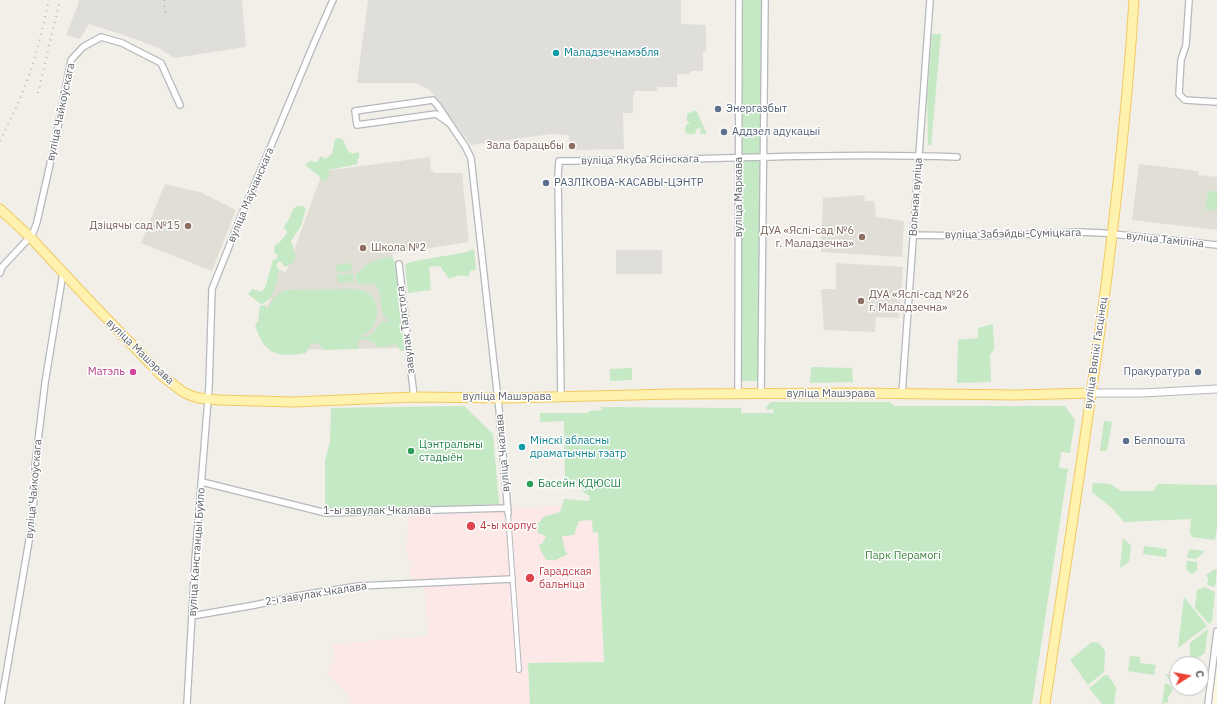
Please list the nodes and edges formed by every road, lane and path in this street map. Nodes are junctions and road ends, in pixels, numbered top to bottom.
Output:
1 (333, 0) edge
2 (739, 0) edge
3 (765, 0) edge
4 (930, 0) edge
5 (1134, 0) edge
6 (1189, 0) edge
7 (1217, 102) edge
8 (180, 105) dead end
9 (450, 123) junction
10 (919, 156) junction
11 (764, 157) junction
12 (957, 157) dead end
13 (739, 158) junction
14 (2, 213) edge
15 (1112, 234) junction
16 (913, 235) junction
17 (30, 237) junction
18 (1217, 245) edge
19 (398, 264) dead end
20 (0, 273) edge
21 (63, 273) junction
22 (1217, 389) edge
23 (761, 393) junction
24 (1091, 393) junction
25 (738, 394) junction
26 (902, 394) junction
27 (414, 397) junction
28 (561, 397) junction
29 (498, 398) junction
30 (208, 399) junction
31 (202, 482) junction
32 (508, 511) junction
33 (512, 579) junction
34 (192, 616) junction
35 (1217, 631) edge
36 (519, 670) dead end
37 (1, 704) edge
38 (187, 704) edge
39 (1045, 704) edge
40 (1208, 704) edge

1 - 30 street, вуліца Маўчанскага
2 - 13 street, вуліца Маркава
3 - 11 street
4 - 10 street, Вольная вуліца
5 - 15 main road, вуліца Вялікі Гасцінец
6 - 7 street
8 - 17 street, вуліца Чайкоўскага
9 - 9 street, вуліца Чкалава
9 - 29 street, вуліца Чкалава
10 - 11 street, вуліца Якуба Ясінскага
10 - 12 street, вуліца Якуба Ясінскага
10 - 16 street, Вольная вуліца
11 - 13 street, вуліца Якуба Ясінскага
11 - 23 street
13 - 25 street, вуліца Маркава
13 - 28 street, вуліца Якуба Ясінскага
14 - 17 main road, вуліца Машэрава
15 - 16 street, вуліца Забэйды-Суміцкага
15 - 18 street, вуліца Таміліна
15 - 24 main road, вуліца Вялікі Гасцінец
16 - 26 street, Вольная вуліца
17 - 20 street
17 - 21 main road, вуліца Машэрава
19 - 27 street, завулак Талстога
21 - 30 main road, вуліца Машэрава
21 - 37 street, вуліца Чайкоўскага
22 - 24 street
23 - 25 main road, вуліца Машэрава
23 - 26 main road, вуліца Машэрава
24 - 26 main road, вуліца Машэрава
24 - 39 main road, вуліца Вялікі Гасцінец
25 - 28 main road, вуліца Машэрава
27 - 29 main road, вуліца Машэрава
27 - 30 main road, вуліца Машэрава
28 - 29 main road, вуліца Машэрава
29 - 32 street, вуліца Чкалава
30 - 31 street, вуліца Канстанцыі Буйло
31 - 32 street, 1-ы завулак Чкалава
31 - 34 street, вуліца Канстанцыі Буйло
32 - 33 street, вуліца Чкалава
33 - 34 street, 2-і завулак Чкалава
33 - 36 street, вуліца Чкалава
34 - 38 street, вуліца Канстанцыі Буйло
35 - 40 street

